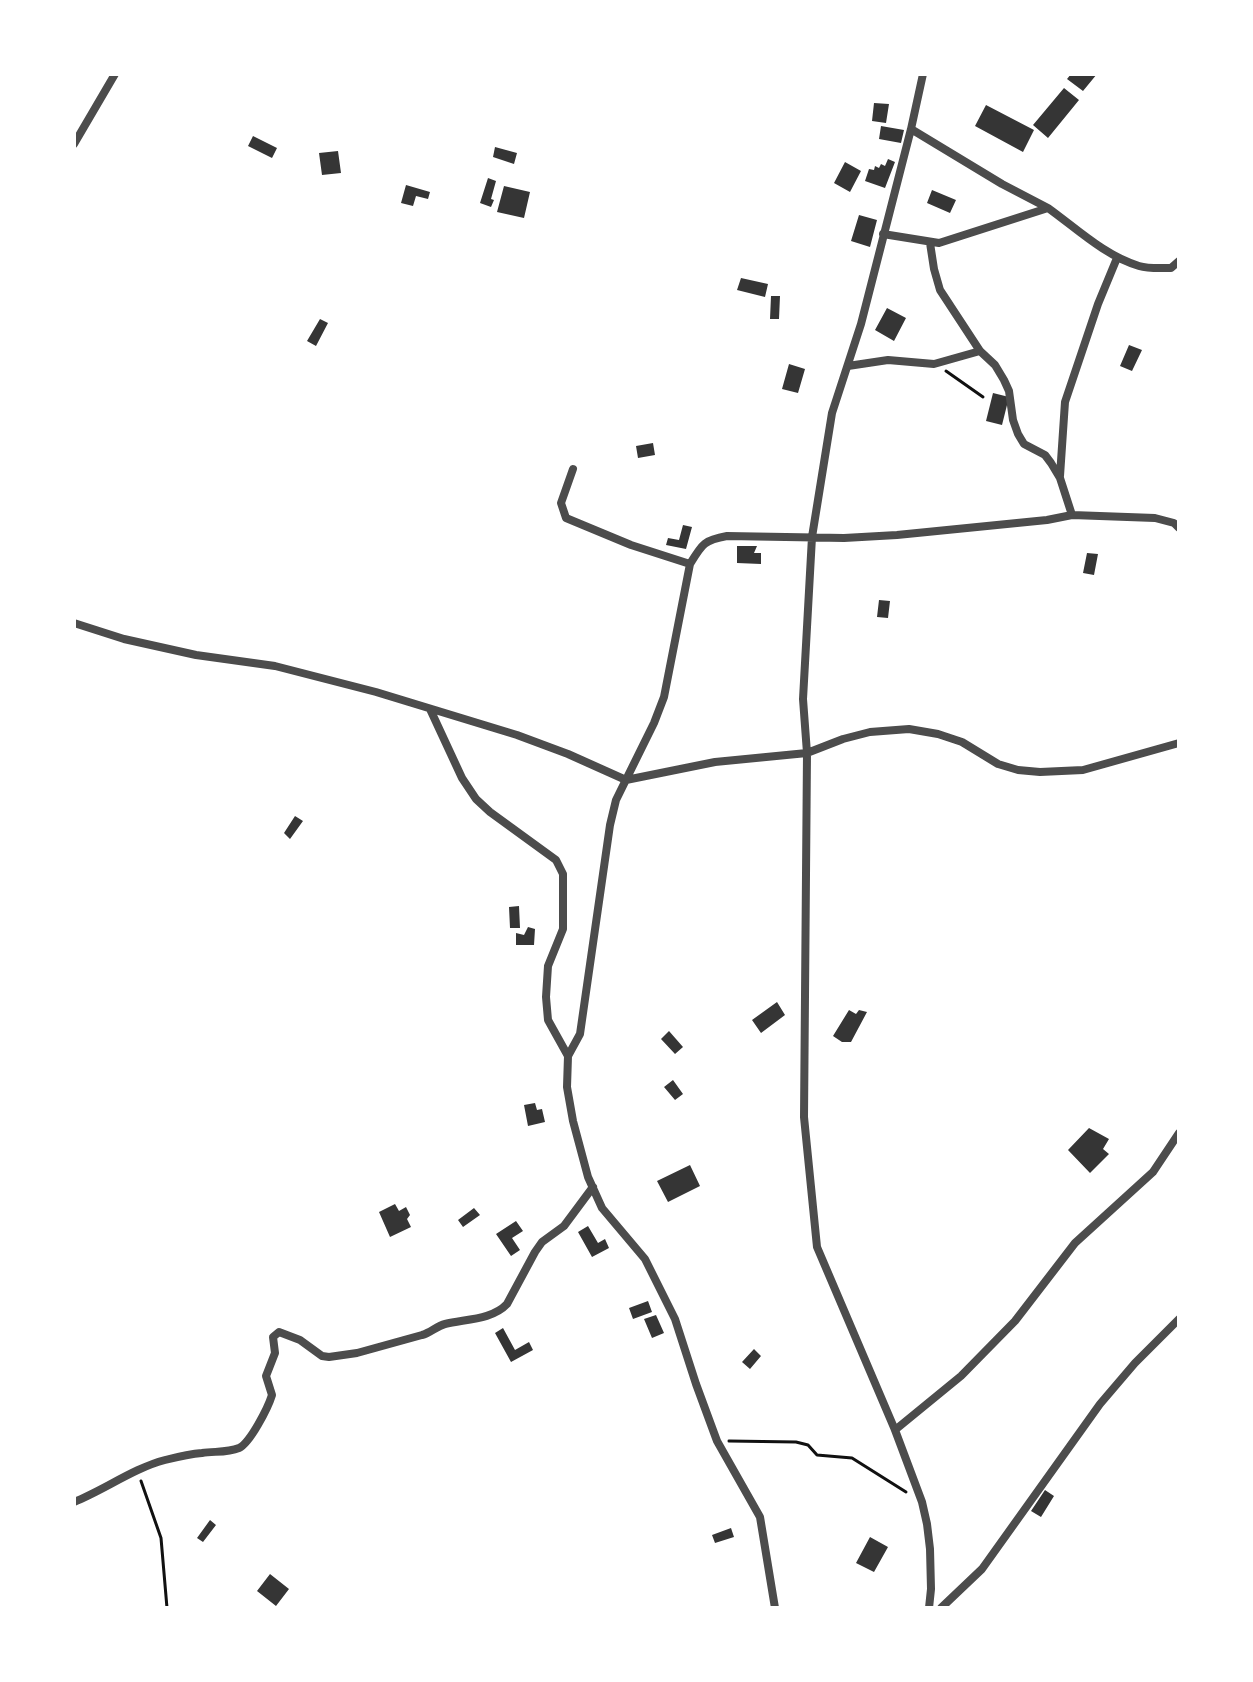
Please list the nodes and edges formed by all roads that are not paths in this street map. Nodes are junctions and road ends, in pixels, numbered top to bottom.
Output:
1 (115, 74) edge
2 (923, 74) edge
3 (911, 129) junction
4 (74, 144) edge
5 (1048, 208) junction
6 (883, 234) junction
7 (930, 243) junction
8 (1117, 258) junction
9 (1179, 261) edge
10 (980, 351) junction
11 (848, 366) junction
12 (573, 469) dead end
13 (1060, 478) junction
14 (1072, 515) junction
15 (1179, 528) edge
16 (812, 537) junction
17 (690, 564) junction
18 (74, 623) edge
19 (430, 709) junction
20 (1179, 743) edge
21 (807, 753) junction
22 (626, 780) junction
23 (568, 1056) junction
24 (1179, 1133) edge
25 (593, 1187) junction
26 (1179, 1319) edge
27 (895, 1430) junction
28 (74, 1502) edge
29 (775, 1608) edge
30 (929, 1608) edge
31 (941, 1608) edge

1 - 4 street
2 - 3 street
3 - 5 street
3 - 6 street
5 - 7 street
5 - 8 street
6 - 7 street
6 - 11 street
7 - 10 street
8 - 9 street
8 - 13 street
10 - 11 street
10 - 13 street
11 - 16 street
12 - 17 street
13 - 14 street
14 - 15 street
14 - 16 street
16 - 17 street
16 - 21 street
17 - 22 street
18 - 19 street
19 - 22 street
19 - 23 street
20 - 21 street
21 - 22 street
21 - 27 street
22 - 23 street
23 - 25 street
24 - 27 street
25 - 28 street
25 - 29 street
26 - 31 street
27 - 30 street

